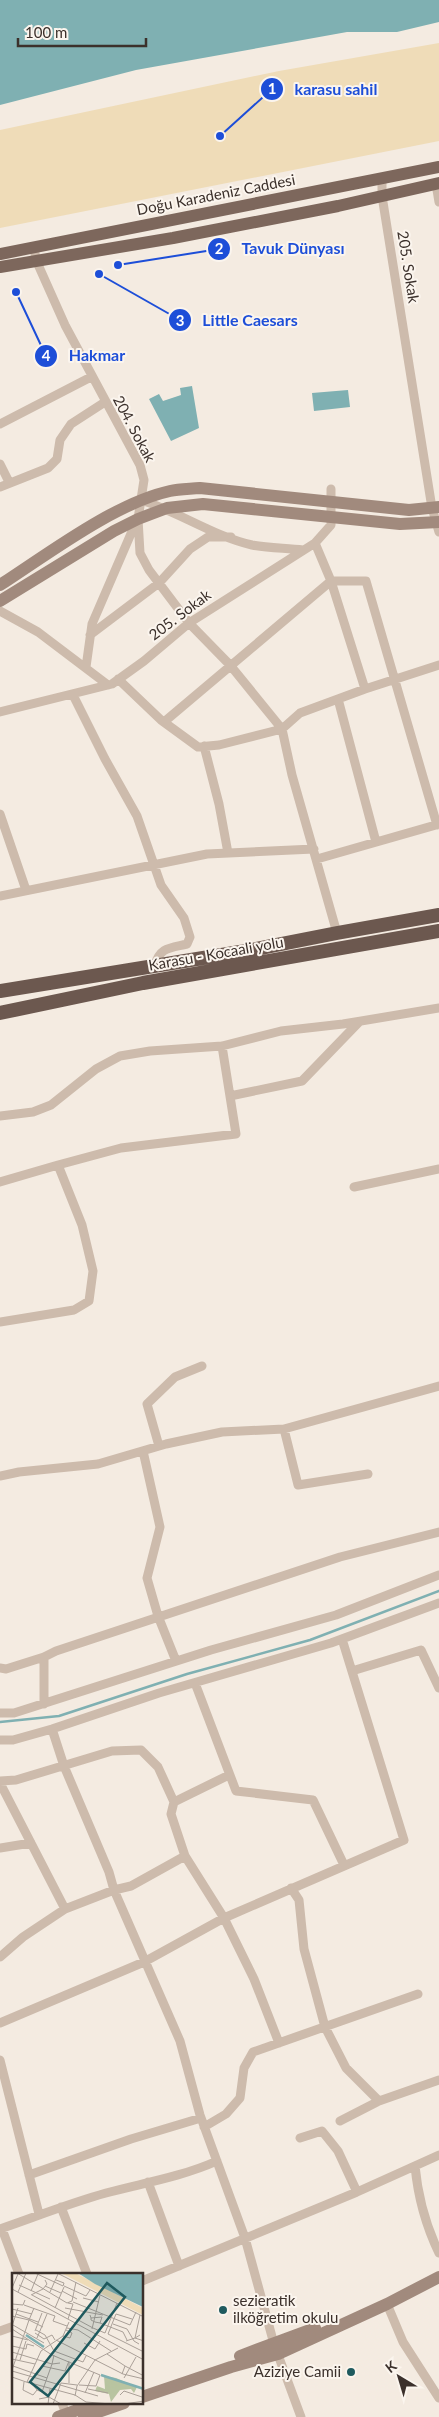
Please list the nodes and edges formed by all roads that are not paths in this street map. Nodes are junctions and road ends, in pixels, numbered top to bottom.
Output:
1 (439, 167) edge
2 (382, 178) junction
3 (438, 184) edge
4 (382, 196) junction
5 (439, 202) edge
6 (0, 254) edge
7 (35, 254) junction
8 (0, 267) edge
9 (91, 377) junction
10 (105, 402) junction
11 (0, 424) edge
12 (0, 464) edge
13 (9, 482) junction
14 (0, 487) edge
15 (331, 495) junction
16 (141, 500) junction
17 (436, 507) edge
18 (167, 508) junction
19 (331, 518) junction
20 (138, 519) junction
21 (438, 525) edge
22 (231, 537) junction
23 (315, 543) junction
24 (303, 550) junction
25 (331, 581) junction
26 (159, 583) junction
27 (0, 585) edge
28 (0, 601) edge
29 (0, 611) edge
30 (189, 623) junction
31 (90, 635) junction
32 (230, 665) junction
33 (438, 667) edge
34 (86, 668) junction
35 (396, 678) junction
36 (118, 679) junction
37 (108, 685) junction
38 (365, 689) junction
39 (73, 695) junction
40 (338, 699) junction
41 (0, 712) edge
42 (164, 722) junction
43 (282, 729) junction
44 (204, 746) junction
45 (0, 814) edge
46 (438, 824) edge
47 (376, 842) junction
48 (314, 849) junction
49 (228, 853) junction
50 (317, 859) junction
51 (154, 863) junction
52 (26, 890) junction
53 (0, 896) edge
54 (439, 915) edge
55 (439, 931) edge
56 (338, 932) junction
57 (155, 965) junction
58 (0, 992) edge
59 (439, 1008) edge
60 (0, 1013) edge
61 (358, 1022) junction
62 (222, 1046) junction
63 (230, 1096) junction
64 (0, 1116) edge
65 (58, 1165) junction
66 (439, 1169) edge
67 (0, 1182) edge
68 (354, 1187) dead end
69 (0, 1322) edge
70 (202, 1366) dead end
71 (439, 1386) edge
72 (284, 1429) junction
73 (159, 1446) junction
74 (142, 1451) junction
75 (368, 1474) dead end
76 (0, 1476) edge
77 (439, 1532) edge
78 (439, 1575) edge
79 (439, 1603) edge
80 (158, 1616) junction
81 (342, 1639) junction
82 (44, 1657) junction
83 (176, 1661) junction
84 (0, 1668) edge
85 (352, 1671) junction
86 (195, 1683) junction
87 (439, 1688) edge
88 (44, 1704) junction
89 (0, 1713) edge
90 (52, 1730) junction
91 (0, 1740) edge
92 (64, 1766) junction
93 (229, 1775) junction
94 (0, 1782) edge
95 (174, 1802) junction
96 (31, 1842) junction
97 (0, 1848) edge
98 (185, 1856) junction
99 (344, 1865) junction
100 (291, 1888) junction
101 (114, 1890) junction
102 (65, 1909) junction
103 (224, 1918) junction
104 (0, 1957) edge
105 (144, 1962) junction
106 (418, 1994) dead end
107 (0, 2023) edge
108 (325, 2027) junction
109 (279, 2043) junction
110 (0, 2060) edge
111 (439, 2080) edge
112 (3, 2090) edge
113 (379, 2101) junction
114 (340, 2121) dead end
115 (203, 2122) junction
116 (300, 2138) dead end
117 (439, 2155) edge
118 (217, 2161) junction
119 (415, 2166) junction
120 (29, 2175) junction
121 (148, 2182) junction
122 (356, 2192) junction
123 (61, 2207) junction
124 (39, 2214) junction
125 (1, 2229) edge
126 (245, 2238) junction
127 (439, 2253) edge
128 (179, 2266) junction
129 (439, 2270) edge
130 (19, 2273) edge
131 (87, 2273) edge
132 (439, 2277) edge
133 (144, 2279) edge
134 (387, 2304) junction
135 (12, 2327) edge
136 (0, 2331) edge
137 (276, 2349) junction
138 (144, 2387) edge
139 (144, 2396) edge
140 (439, 2398) edge
141 (94, 2404) edge
142 (121, 2404) edge
143 (63, 2413) edge
144 (84, 2417) edge
145 (300, 2417) edge

1 - 2 main road, Doğu Karadeniz Caddesi
2 - 4 street, 205. Sokak
2 - 7 main road, Doğu Karadeniz Caddesi
3 - 4 main road, Doğu Karadeniz Caddesi
3 - 5 street
4 - 7 main road, Doğu Karadeniz Caddesi
4 - 17 street, 205. Sokak
6 - 7 main road, Doğu Karadeniz Caddesi
7 - 8 main road, Doğu Karadeniz Caddesi
7 - 9 street, 204. Sokak
9 - 10 street, 204. Sokak
9 - 11 street
10 - 13 street
10 - 16 street, 204. Sokak
12 - 13 street
13 - 14 street
15 - 16 main road
15 - 17 main road
15 - 19 street
16 - 18 street
16 - 20 street, 204. Sokak
16 - 27 main road
17 - 21 street, 205. Sokak
18 - 19 main road
18 - 20 main road
18 - 22 street
19 - 21 main road
19 - 23 street, 205. Sokak
20 - 26 street, 204. Sokak
20 - 28 main road
20 - 31 street
22 - 24 street
22 - 26 street
23 - 24 street, 205. Sokak
23 - 25 street
24 - 30 street, 205. Sokak
25 - 32 street
25 - 35 street
25 - 38 street
26 - 30 street, 204. Sokak
26 - 31 street
29 - 34 street
30 - 32 street, 204. Sokak
30 - 36 street, 205. Sokak
31 - 34 street
32 - 42 street
32 - 43 street, 204. Sokak
33 - 35 street
34 - 37 street
35 - 38 street
35 - 46 street
36 - 37 street, 205. Sokak
36 - 42 street
37 - 39 street, 205. Sokak
38 - 40 street
39 - 41 street, 205. Sokak
39 - 51 street
40 - 43 street
40 - 47 street
42 - 44 street
43 - 44 street
43 - 48 street
44 - 49 street
45 - 52 street
46 - 47 street
47 - 50 street
48 - 49 street
48 - 50 street
49 - 51 street
50 - 56 street
51 - 52 street
51 - 57 street
52 - 53 street
54 - 56 highway, Karasu - Kocaali yolu
55 - 60 highway, Karasu - Kocaali yolu
56 - 57 highway, Karasu - Kocaali yolu
57 - 58 highway, Karasu - Kocaali yolu
59 - 61 street
61 - 62 street
61 - 63 street
62 - 63 street
62 - 64 street
63 - 65 street
65 - 67 street
65 - 69 street
66 - 68 street
70 - 73 street
71 - 72 street
72 - 73 street
72 - 75 street
73 - 74 street
74 - 76 street
74 - 80 street
77 - 80 street
78 - 83 street
79 - 81 street
80 - 82 street
80 - 83 street
81 - 85 street
81 - 86 street
82 - 84 street
82 - 88 street
83 - 88 street
85 - 87 street
85 - 99 street
86 - 90 street
86 - 93 street
88 - 89 street
90 - 91 street
90 - 92 street
92 - 94 street
92 - 95 street
92 - 101 street
93 - 95 street
93 - 99 street
94 - 96 street
95 - 98 street
96 - 97 street
96 - 102 street
98 - 101 street
98 - 103 street
99 - 100 street
100 - 103 street
100 - 108 street
101 - 102 street
101 - 105 street
102 - 104 street
103 - 105 street
103 - 109 street
105 - 107 street
105 - 115 street
106 - 108 street
108 - 109 street
108 - 113 street
109 - 115 street
110 - 112 street
111 - 113 street
112 - 120 street
113 - 114 street
115 - 118 street
115 - 120 street
116 - 122 street
117 - 119 street
118 - 121 street
118 - 126 street
119 - 122 street
119 - 127 street
120 - 124 street
121 - 123 street
121 - 128 street
122 - 126 street
123 - 124 street
123 - 131 street
124 - 125 street
125 - 130 street
126 - 128 street
126 - 137 street
128 - 133 street
129 - 137 main road
132 - 134 main road
134 - 137 main road
134 - 140 street
135 - 136 street
137 - 138 main road
137 - 139 main road
137 - 145 street
141 - 143 main road
142 - 144 main road

